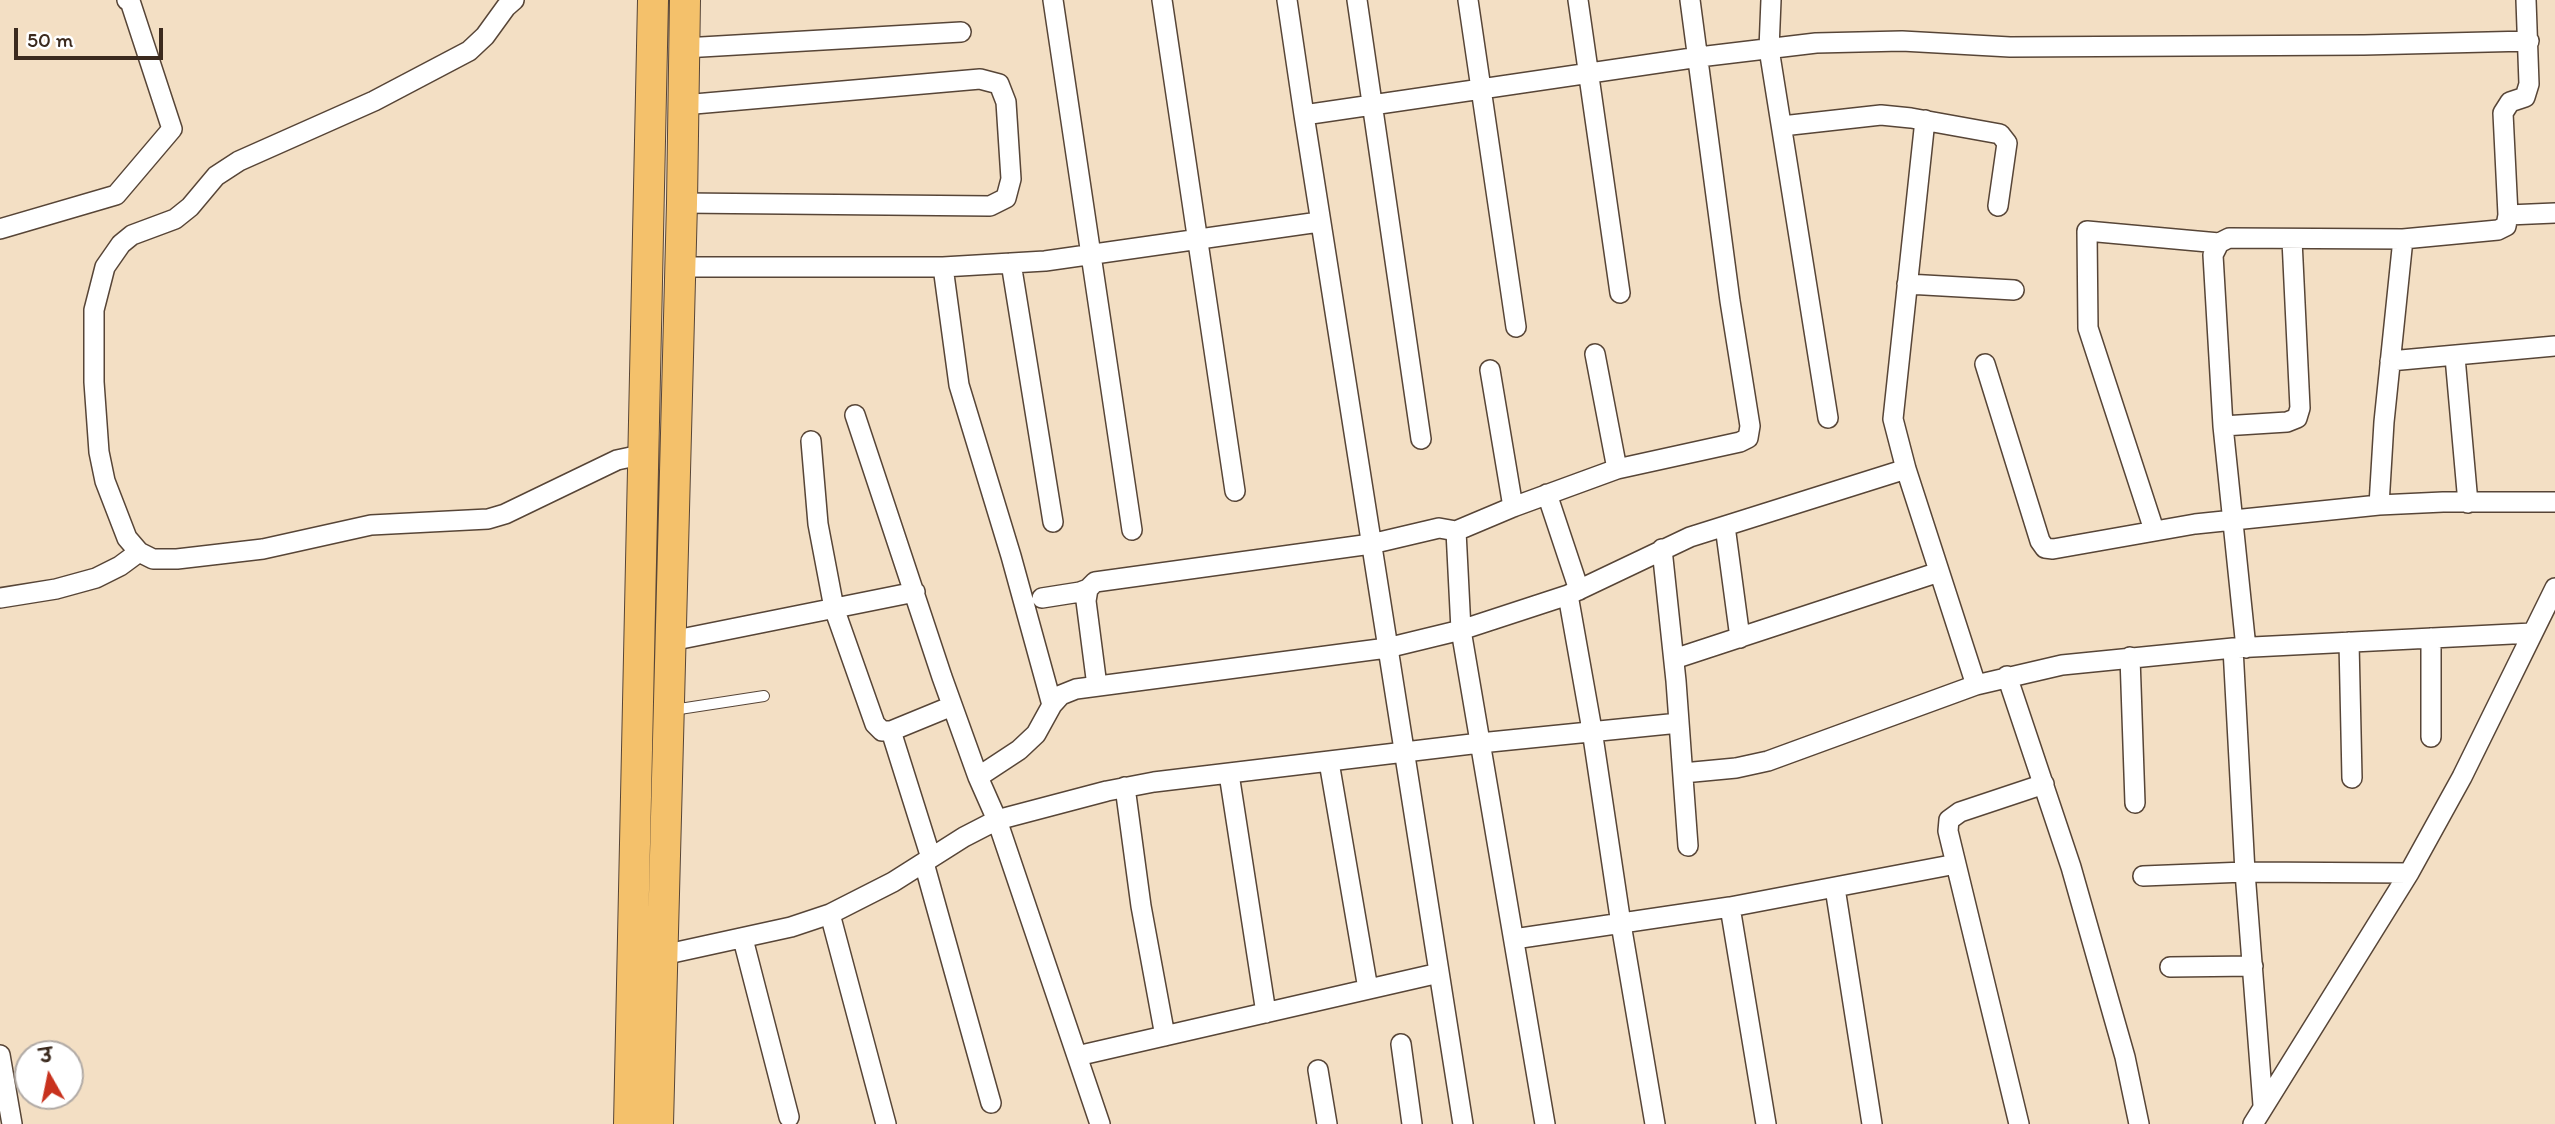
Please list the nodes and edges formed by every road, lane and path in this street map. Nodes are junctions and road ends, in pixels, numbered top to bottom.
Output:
1 (127, 0) edge
2 (514, 0) edge
3 (653, 0) edge
4 (685, 0) edge
5 (1053, 0) edge
6 (1162, 0) edge
7 (1287, 0) edge
8 (1357, 0) edge
9 (1468, 0) edge
10 (1578, 0) edge
11 (1690, 0) edge
12 (1771, 0) edge
13 (2526, 0) edge
14 (961, 32) dead end
15 (2529, 41) junction
16 (684, 48) junction
17 (1769, 49) junction
18 (1699, 57) junction
19 (1589, 74) junction
20 (1480, 90) junction
21 (683, 105) junction
22 (1373, 107) junction
23 (1304, 115) junction
24 (1924, 120) junction
25 (1782, 126) junction
26 (682, 204) junction
27 (1998, 206) dead end
28 (2555, 212) edge
29 (2508, 215) junction
30 (1320, 222) junction
31 (0, 229) edge
32 (1198, 239) junction
33 (2403, 239) junction
34 (2292, 240) junction
35 (2218, 243) junction
36 (1089, 256) junction
37 (1011, 263) junction
38 (680, 267) junction
39 (943, 267) junction
40 (1907, 284) junction
41 (2014, 290) dead end
42 (1620, 293) dead end
43 (1516, 327) dead end
44 (2555, 346) edge
45 (1595, 354) dead end
46 (2455, 356) junction
47 (2390, 361) junction
48 (1985, 364) dead end
49 (1490, 370) dead end
50 (855, 415) dead end
51 (1828, 418) dead end
52 (2223, 426) junction
53 (1421, 439) dead end
54 (811, 441) dead end
55 (645, 454) junction
56 (1617, 469) junction
57 (1906, 469) junction
58 (1235, 491) dead end
59 (1547, 494) junction
60 (2555, 502) edge
61 (2468, 503) junction
62 (2379, 505) junction
63 (1513, 507) junction
64 (2232, 519) junction
65 (1053, 523) dead end
66 (1725, 526) junction
67 (1132, 530) dead end
68 (2154, 530) junction
69 (1456, 531) junction
70 (1371, 544) junction
71 (1662, 549) junction
72 (139, 552) junction
73 (1939, 572) junction
74 (2555, 588) edge
75 (1088, 589) junction
76 (915, 592) junction
77 (1573, 593) junction
78 (0, 598) edge
79 (1042, 598) dead end
80 (834, 608) junction
81 (1461, 630) junction
82 (2532, 633) junction
83 (1740, 638) junction
84 (2431, 638) junction
85 (671, 640) junction
86 (2349, 642) junction
87 (1387, 648) junction
88 (2239, 648) junction
89 (2130, 657) junction
90 (1674, 659) junction
91 (2007, 677) junction
92 (1976, 685) junction
93 (1097, 686) junction
94 (764, 696) dead end
95 (1052, 705) junction
96 (953, 706) junction
97 (669, 711) junction
98 (1679, 723) junction
99 (1592, 730) junction
100 (891, 731) junction
101 (2431, 737) dead end
102 (1480, 743) junction
103 (1404, 753) junction
104 (1329, 762) junction
105 (1683, 773) junction
106 (1229, 774) junction
107 (978, 777) junction
108 (2352, 778) dead end
109 (2044, 784) junction
110 (1125, 788) junction
111 (2135, 803) dead end
112 (997, 820) junction
113 (1688, 846) dead end
114 (928, 861) junction
115 (1956, 864) junction
116 (2245, 872) junction
117 (2409, 873) junction
118 (2143, 876) dead end
119 (1835, 888) junction
120 (1730, 907) junction
121 (830, 914) junction
122 (1621, 924) junction
123 (743, 939) junction
124 (1514, 939) junction
125 (663, 955) junction
126 (2253, 966) junction
127 (2170, 967) dead end
128 (1439, 972) junction
129 (1368, 989) junction
130 (1266, 1013) junction
131 (1165, 1036) junction
132 (1401, 1044) dead end
133 (0, 1055) edge
134 (1077, 1056) junction
135 (1318, 1070) dead end
136 (991, 1103) dead end
137 (2263, 1105) junction
138 (789, 1117) dead end
139 (1321, 1123) edge
140 (12, 1124) edge
141 (629, 1124) edge
142 (658, 1124) edge
143 (886, 1124) edge
144 (1100, 1124) edge
145 (1412, 1124) edge
146 (1463, 1124) edge
147 (1545, 1124) edge
148 (1655, 1124) edge
149 (1766, 1124) edge
150 (1872, 1124) edge
151 (2019, 1124) edge
152 (2139, 1124) edge
153 (2253, 1124) edge

1 - 31 street
2 - 72 street
3 - 55 main road
4 - 16 main road
5 - 36 street
6 - 32 street
7 - 23 street
8 - 22 street
9 - 20 street
10 - 19 street
11 - 18 street
12 - 17 street
13 - 15 street
14 - 16 street
15 - 17 street
15 - 29 street
16 - 21 main road
17 - 18 street
17 - 25 street
18 - 19 street
18 - 56 street
19 - 20 street
19 - 42 street
20 - 22 street
20 - 43 street
21 - 26 main road
21 - 26 street
22 - 23 street
22 - 53 street
23 - 30 street
24 - 25 street
24 - 27 street
24 - 40 street
25 - 51 street
26 - 38 main road
28 - 29 street
29 - 33 street
30 - 32 street
30 - 70 street
32 - 36 street
32 - 58 street
33 - 34 street
33 - 47 street
34 - 35 street
34 - 52 street
35 - 52 street
35 - 68 street
36 - 37 street
36 - 67 street
37 - 39 street
37 - 65 street
38 - 39 street
38 - 85 main road
39 - 95 street
40 - 41 street
40 - 57 street
44 - 46 street
45 - 56 street
46 - 47 street
46 - 61 street
47 - 62 street
48 - 68 street
49 - 63 street
50 - 76 street
52 - 64 street
54 - 80 street
55 - 72 street
55 - 141 main road
56 - 59 street
57 - 66 street
57 - 73 street
59 - 63 street
59 - 77 street
60 - 61 street
61 - 62 street
62 - 64 street
63 - 69 street
64 - 68 street
64 - 88 street
66 - 71 street
66 - 83 street
69 - 70 street
69 - 81 street
70 - 75 street
70 - 87 street
71 - 77 street
71 - 90 street
72 - 78 street
73 - 83 street
73 - 92 street
74 - 82 street
75 - 79 street
75 - 93 street
76 - 80 street
76 - 96 street
77 - 81 street
77 - 99 street
80 - 85 street
80 - 100 street
81 - 87 street
81 - 102 street
82 - 84 street
82 - 117 street
83 - 90 street
84 - 86 street
84 - 101 street
85 - 97 main road
86 - 88 street
86 - 108 street
87 - 93 street
87 - 103 street
88 - 89 street
88 - 116 street
89 - 91 street
89 - 111 street
90 - 98 street
91 - 92 street
91 - 109 street
92 - 105 street
93 - 95 street
94 - 97 lane
95 - 107 street
96 - 100 street
96 - 107 street
97 - 125 main road
98 - 99 street
98 - 105 street
99 - 102 street
99 - 122 street
100 - 114 street
102 - 103 street
102 - 124 street
103 - 104 street
103 - 128 street
104 - 106 street
104 - 129 street
105 - 113 street
106 - 110 street
106 - 130 street
107 - 112 street
109 - 115 street
109 - 152 street
110 - 112 street
110 - 131 street
112 - 114 street
112 - 134 street
114 - 121 street
114 - 136 street
115 - 119 street
115 - 151 street
116 - 117 street
116 - 118 street
116 - 126 street
117 - 137 street
119 - 120 street
119 - 150 street
120 - 122 street
120 - 149 street
121 - 123 street
121 - 143 street
122 - 124 street
122 - 148 street
123 - 125 street
123 - 138 street
124 - 147 street
125 - 142 main road
126 - 127 street
126 - 137 street
128 - 129 street
128 - 146 street
129 - 130 street
130 - 131 street
131 - 134 street
132 - 145 street
133 - 140 street
134 - 144 street
135 - 139 street
137 - 153 street

